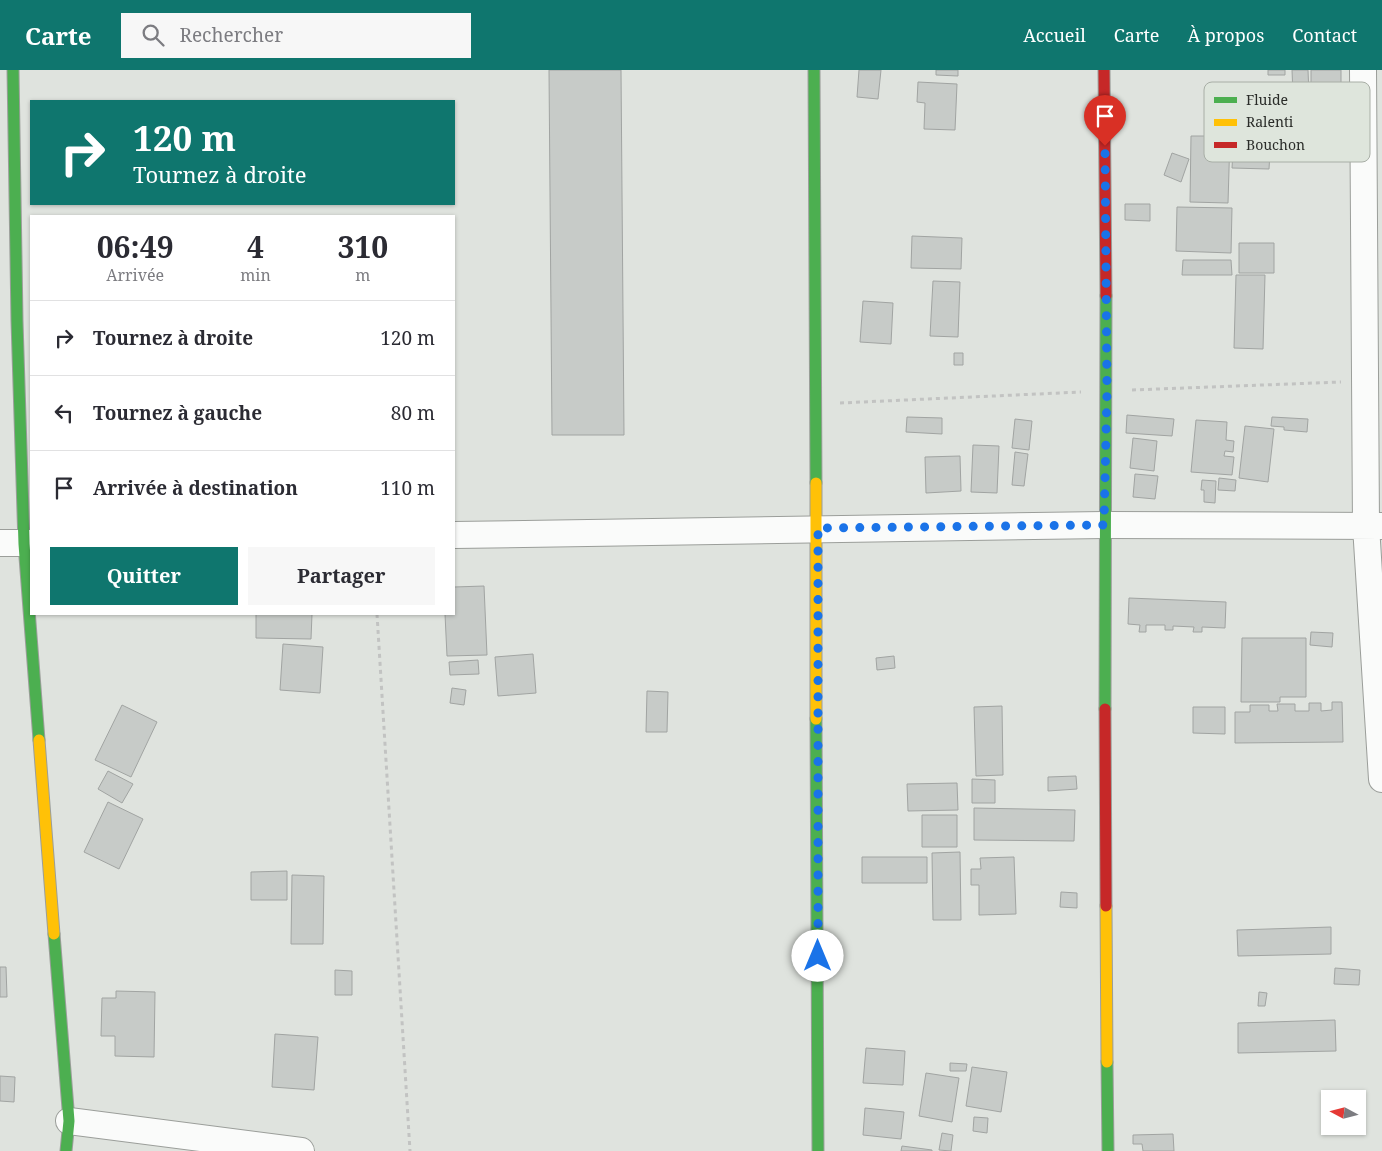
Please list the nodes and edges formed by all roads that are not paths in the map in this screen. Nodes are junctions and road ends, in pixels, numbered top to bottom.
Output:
1 (13, 70) edge
2 (814, 70) edge
3 (1104, 70) edge
4 (1365, 162) edge
5 (8, 321) edge
6 (1104, 525) junction
7 (1374, 526) edge
8 (818, 528) junction
9 (455, 535) edge
10 (18, 543) edge
11 (1382, 779) edge
12 (69, 1121) junction
13 (66, 1151) edge
14 (301, 1151) edge
15 (818, 1151) edge
16 (1108, 1151) edge

1 - 5 street
2 - 8 street
3 - 6 street
4 - 7 street
5 - 10 street
6 - 7 street
6 - 8 street
6 - 16 street
7 - 11 street
8 - 9 street
8 - 15 street
10 - 12 street
12 - 13 street
12 - 14 street

